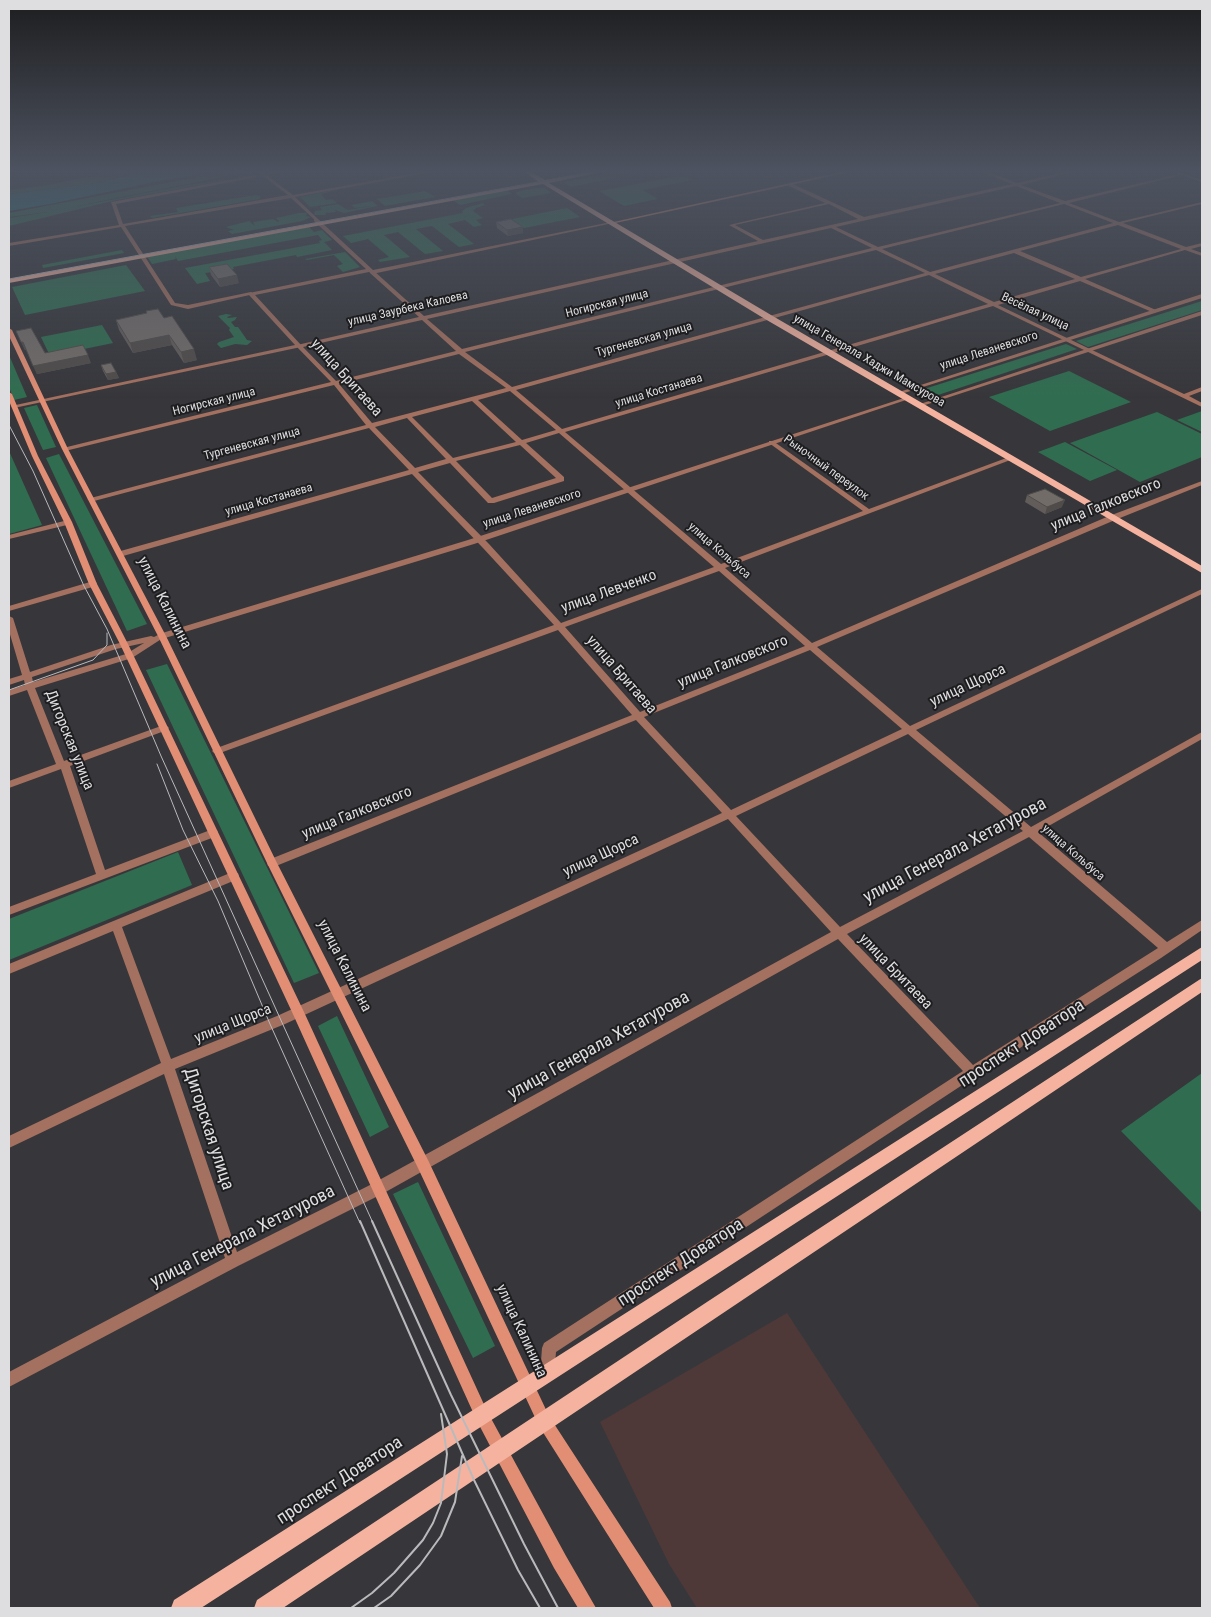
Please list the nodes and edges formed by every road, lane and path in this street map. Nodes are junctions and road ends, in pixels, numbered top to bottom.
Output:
1 (136, 246) edge
2 (183, 246) edge
3 (344, 246) edge
4 (485, 246) edge
5 (650, 246) edge
6 (742, 246) edge
7 (873, 246) edge
8 (888, 246) edge
9 (1032, 246) edge
10 (1179, 246) edge
11 (1194, 246) edge
12 (878, 249) junction
13 (1186, 249) junction
14 (1015, 251) junction
15 (141, 254) junction
16 (1202, 255) edge
17 (674, 261) junction
18 (370, 270) junction
19 (929, 274) junction
20 (9, 276) edge
21 (1079, 279) junction
22 (9, 281) edge
23 (717, 287) junction
24 (251, 294) junction
25 (1202, 296) edge
26 (992, 304) junction
27 (1154, 311) junction
28 (1202, 313) edge
29 (423, 317) junction
30 (768, 317) junction
31 (9, 330) edge
32 (1066, 339) junction
33 (299, 346) junction
34 (1089, 350) junction
35 (461, 352) junction
36 (828, 352) junction
37 (335, 383) junction
38 (511, 389) junction
39 (1202, 389) edge
40 (898, 393) junction
41 (9, 394) edge
42 (1184, 396) junction
43 (909, 398) junction
44 (473, 399) junction
45 (41, 401) junction
46 (920, 405) junction
47 (1202, 405) edge
48 (12, 407) edge
49 (408, 416) junction
50 (370, 425) junction
51 (559, 432) junction
52 (771, 442) junction
53 (520, 443) junction
54 (65, 449) junction
55 (1011, 458) junction
56 (452, 460) junction
57 (414, 472) junction
58 (1202, 482) edge
59 (630, 490) junction
60 (91, 499) junction
61 (867, 511) junction
62 (1112, 518) junction
63 (68, 522) junction
64 (9, 537) edge
65 (480, 539) junction
66 (120, 554) junction
67 (719, 568) junction
68 (1202, 570) edge
69 (93, 584) junction
70 (1202, 591) edge
71 (9, 609) edge
72 (9, 618) edge
73 (559, 626) junction
74 (162, 636) junction
75 (124, 644) junction
76 (812, 646) junction
77 (128, 656) junction
78 (29, 681) junction
79 (9, 682) edge
80 (9, 693) edge
81 (638, 716) junction
82 (164, 728) junction
83 (909, 730) junction
84 (1202, 735) edge
85 (217, 751) junction
86 (64, 766) junction
87 (9, 786) edge
88 (729, 814) junction
89 (1030, 832) junction
90 (213, 833) junction
91 (272, 863) junction
92 (101, 874) junction
93 (234, 876) junction
94 (9, 911) edge
95 (1202, 924) edge
96 (116, 925) junction
97 (839, 933) junction
98 (1166, 948) junction
99 (1202, 952) edge
100 (9, 969) edge
101 (1202, 984) edge
102 (339, 994) junction
103 (298, 1012) junction
104 (168, 1066) junction
105 (972, 1072) junction
106 (9, 1142) edge
107 (423, 1164) junction
108 (377, 1189) junction
109 (233, 1261) junction
110 (546, 1375) junction
111 (9, 1380) edge
112 (528, 1387) junction
113 (482, 1416) junction
114 (544, 1421) junction
115 (500, 1451) junction
116 (182, 1608) edge
117 (265, 1608) edge
118 (588, 1608) edge
119 (664, 1608) edge

1 - 15 street
2 - 15 main road
3 - 18 street, улица Кольбуса
4 - 18 street
5 - 17 main road, улица Генерала Хаджи Мамсурова
6 - 17 street, улица Заурбека Калоева
7 - 12 street, Весёлая улица
8 - 12 street, Ногирская улица
9 - 14 street, Тургеневская улица
10 - 13 street
11 - 13 street, улица Костанаева
12 - 19 street, Весёлая улица
12 - 23 street, Ногирская улица
13 - 16 street
13 - 21 street, улица Костанаева
14 - 19 street, Тургеневская улица
14 - 21 street
15 - 20 main road
15 - 22 main road
15 - 24 street
17 - 23 main road, улица Генерала Хаджи Мамсурова
17 - 29 street, улица Заурбека Калоева
18 - 24 street
18 - 29 street, улица Кольбуса
19 - 26 street, Весёлая улица
19 - 30 street, Тургеневская улица
21 - 26 street, улица Костанаева
21 - 27 street
23 - 30 main road, улица Генерала Хаджи Мамсурова
23 - 35 street, Ногирская улица
24 - 33 street, улица Бритаева
25 - 27 street, улица Леваневского
26 - 32 street, Весёлая улица
26 - 36 street, улица Костанаева
27 - 32 street, улица Леваневского
28 - 34 street
29 - 33 street, улица Заурбека Калоева
29 - 35 street, улица Кольбуса
30 - 36 main road, улица Генерала Хаджи Мамсурова
30 - 38 street, Тургеневская улица
31 - 45 main road, улица Калинина
32 - 34 street, Весёлая улица
32 - 40 street, улица Леваневского
33 - 37 street, улица Бритаева
33 - 45 street, улица Заурбека Калоева
34 - 42 street, Весёлая улица
34 - 46 street
35 - 37 street, Ногирская улица
35 - 38 street, улица Кольбуса
36 - 40 main road, улица Генерала Хаджи Мамсурова
36 - 51 street, улица Костанаева
37 - 50 street, улица Бритаева
37 - 54 street, Ногирская улица
38 - 44 street, Тургеневская улица
38 - 51 street, улица Кольбуса
39 - 42 street
40 - 43 main road, улица Генерала Хаджи Мамсурова
41 - 48 main road
42 - 47 street, Весёлая улица
43 - 46 main road, улица Генерала Хаджи Мамсурова
43 - 52 street, улица Леваневского
44 - 49 street, Тургеневская улица
44 - 53 street
45 - 48 street, улица Заурбека Калоева
45 - 54 main road, улица Калинина
46 - 55 main road, улица Генерала Хаджи Мамсурова
48 - 63 main road
49 - 50 street, Тургеневская улица
49 - 56 street
50 - 57 street, улица Бритаева
50 - 60 street, Тургеневская улица
51 - 53 street, улица Костанаева
51 - 59 street, улица Кольбуса
52 - 59 street, улица Леваневского
52 - 61 street, Рыночный переулок
53 - 56 street, улица Костанаева
53 - 56 street
54 - 60 main road, улица Калинина
55 - 61 street, улица Левченко
55 - 62 main road, улица Генерала Хаджи Мамсурова
56 - 57 street, улица Костанаева
57 - 65 street, улица Бритаева
57 - 66 street, улица Костанаева
58 - 62 street, улица Галковского
59 - 65 street, улица Леваневского
59 - 67 street, улица Кольбуса
60 - 66 main road, улица Калинина
61 - 67 street, улица Левченко
62 - 68 main road, улица Генерала Хаджи Мамсурова
62 - 76 street, улица Галковского
63 - 64 street
63 - 69 main road
65 - 73 street, улица Бритаева
65 - 74 street, улица Леваневского
66 - 74 main road, улица Калинина
67 - 73 street, улица Левченко
67 - 76 street, улица Кольбуса
69 - 71 street
69 - 75 main road
70 - 83 street, улица Щорса
72 - 78 street, Дигорская улица
73 - 81 street, улица Бритаева
73 - 85 street, улица Левченко
74 - 75 street, улица Леваневского
74 - 77 street, улица Леваневского
74 - 85 main road, улица Калинина
75 - 77 main road
75 - 78 street, улица Леваневского
76 - 81 street, улица Галковского
76 - 83 street, улица Кольбуса
77 - 78 street, улица Леваневского
77 - 82 main road
78 - 79 street, улица Леваневского
78 - 80 street, улица Леваневского
78 - 86 street, Дигорская улица
81 - 88 street, улица Бритаева
81 - 91 street, улица Галковского
82 - 86 street
82 - 90 main road
83 - 88 street, улица Щорса
83 - 89 street, улица Кольбуса
84 - 89 street, улица Генерала Хетагурова
85 - 91 main road, улица Калинина
86 - 87 street
86 - 92 street, Дигорская улица
88 - 97 street, улица Бритаева
88 - 102 street, улица Щорса
89 - 97 street, улица Генерала Хетагурова
89 - 98 street, улица Кольбуса
90 - 92 street
90 - 93 main road
91 - 102 main road, улица Калинина
92 - 94 street
93 - 96 street
93 - 103 main road
95 - 98 street
96 - 100 street
96 - 104 street, Дигорская улица
97 - 105 street, улица Бритаева
97 - 107 street, улица Генерала Хетагурова
98 - 105 street
99 - 110 main road, проспект Доватора
101 - 114 main road
102 - 103 street, улица Щорса
102 - 107 main road, улица Калинина
103 - 104 street, улица Щорса
103 - 108 main road
104 - 106 street, улица Щорса
104 - 109 street, Дигорская улица
105 - 110 street
107 - 108 street, улица Генерала Хетагурова
107 - 112 main road, улица Калинина
108 - 109 street, улица Генерала Хетагурова
108 - 113 main road
109 - 111 street, улица Генерала Хетагурова
110 - 112 main road, проспект Доватора
112 - 113 main road, проспект Доватора
112 - 114 main road, улица Калинина
113 - 115 main road
113 - 116 main road, проспект Доватора
114 - 115 main road
114 - 119 main road, улица Калинина
115 - 117 main road
115 - 118 main road

